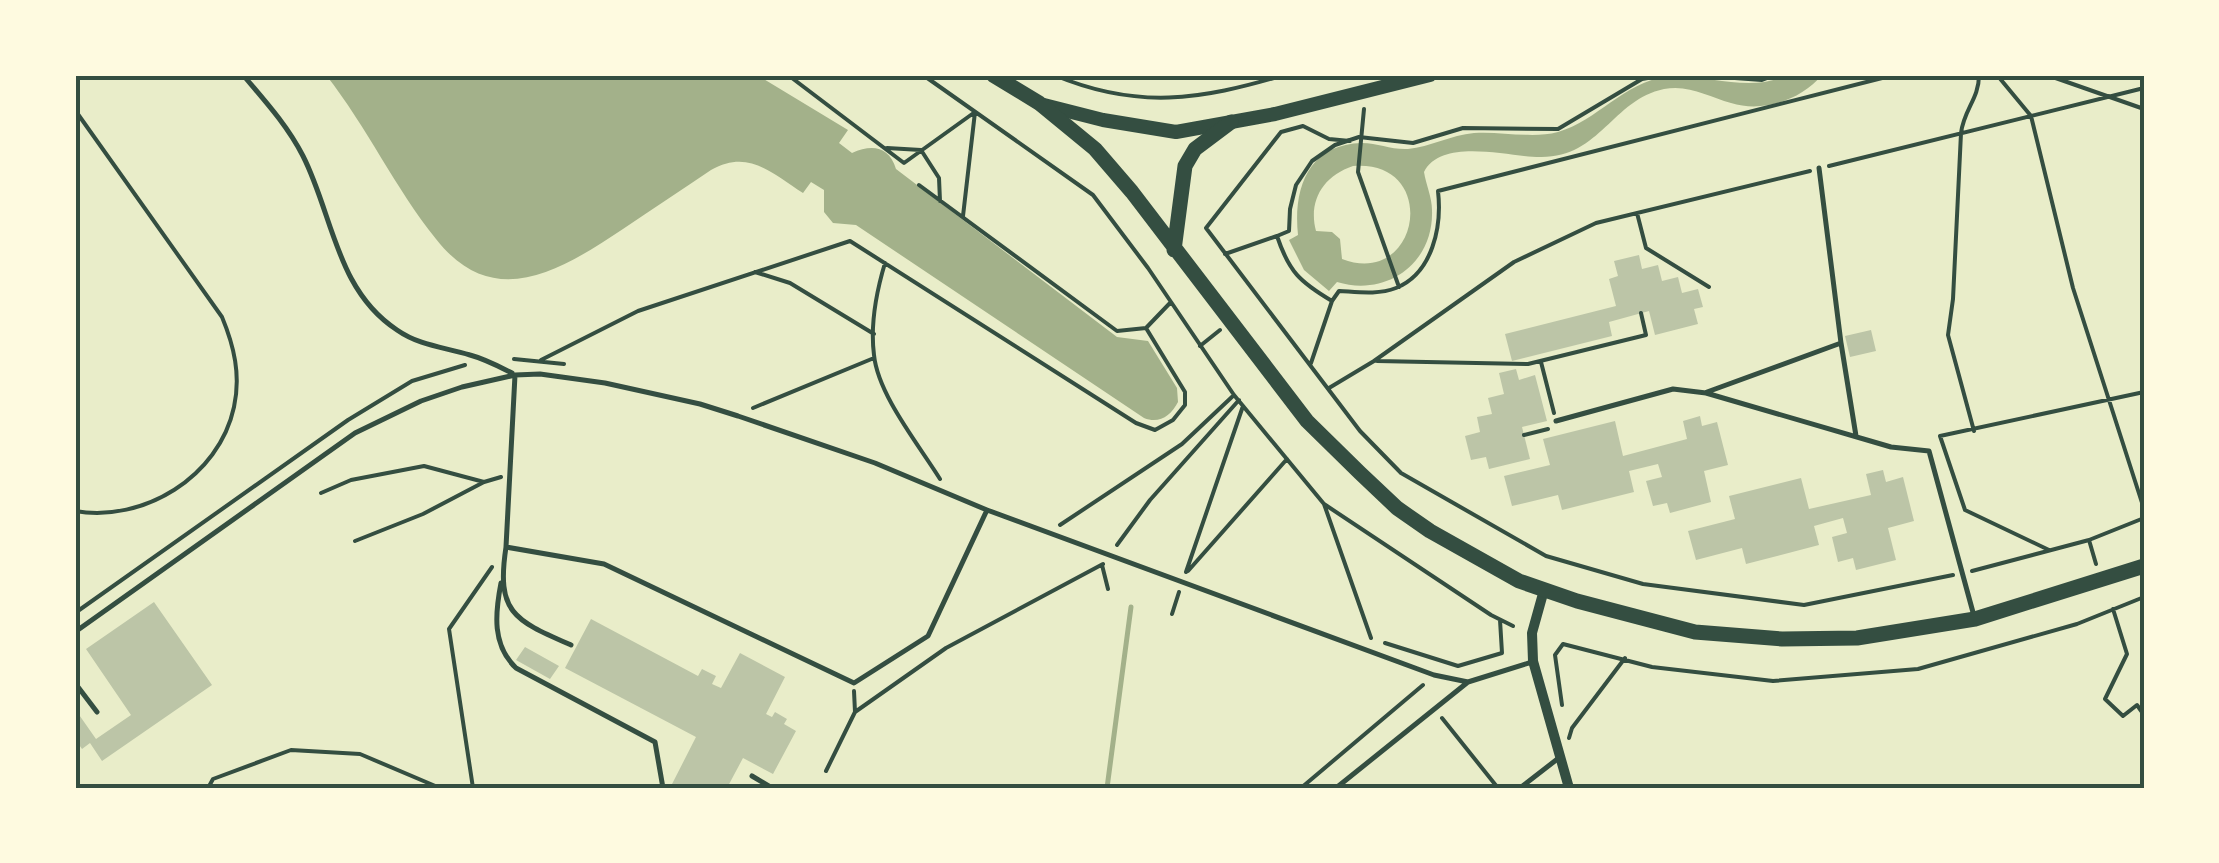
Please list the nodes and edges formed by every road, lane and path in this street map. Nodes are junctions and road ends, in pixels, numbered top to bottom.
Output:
1 (243, 75) edge
2 (788, 75) edge
3 (923, 75) edge
4 (993, 75) edge
5 (1054, 75) edge
6 (1284, 75) edge
7 (1430, 75) edge
8 (1666, 75) edge
9 (1694, 75) edge
10 (1774, 75) edge
11 (1894, 75) edge
12 (1979, 75) edge
13 (1997, 75) edge
14 (2046, 75) edge
15 (2144, 88) edge
16 (2113, 96) junction
17 (1039, 104) junction
18 (2144, 109) edge
19 (75, 110) edge
20 (975, 112) junction
21 (2031, 116) junction
22 (1231, 122) junction
23 (1961, 133) junction
24 (1350, 140) junction
25 (1359, 141) junction
26 (885, 148) junction
27 (922, 150) junction
28 (1819, 168) junction
29 (919, 185) dead end
30 (940, 201) junction
31 (1637, 213) junction
32 (963, 218) junction
33 (1277, 236) junction
34 (1174, 250) junction
35 (1223, 254) junction
36 (885, 263) junction
37 (755, 272) junction
38 (1399, 287) junction
39 (1709, 288) dead end
40 (1332, 301) junction
41 (1170, 302) junction
42 (1642, 314) dead end
43 (1230, 322) junction
44 (1146, 328) junction
45 (874, 334) junction
46 (1841, 343) junction
47 (1200, 346) junction
48 (874, 358) junction
49 (484, 359) junction
50 (541, 360) junction
51 (1374, 360) junction
52 (1540, 362) junction
53 (1310, 364) junction
54 (573, 366) dead end
55 (515, 374) junction
56 (1329, 388) junction
57 (2144, 392) edge
58 (1706, 393) junction
59 (1236, 398) junction
60 (2110, 399) junction
61 (1244, 406) junction
62 (767, 414) dead end
63 (1556, 421) junction
64 (1974, 430) junction
65 (1524, 435) dead end
66 (1856, 436) junction
67 (1287, 459) junction
68 (926, 474) dead end
69 (510, 475) junction
70 (484, 482) junction
71 (321, 492) dead end
72 (1324, 504) junction
73 (2144, 508) edge
74 (987, 510) junction
75 (75, 512) edge
76 (2144, 518) edge
77 (1074, 530) dead end
78 (1103, 540) dead end
79 (2088, 540) junction
80 (355, 541) dead end
81 (506, 547) junction
82 (2048, 550) junction
83 (2144, 566) edge
84 (1962, 573) junction
85 (2101, 580) junction
86 (501, 583) junction
87 (1108, 589) dead end
88 (1544, 590) junction
89 (1179, 592) dead end
90 (2112, 609) dead end
91 (75, 613) edge
92 (1172, 614) dead end
93 (1975, 619) junction
94 (1500, 620) junction
95 (1513, 626) dead end
96 (75, 632) edge
97 (1354, 632) dead end
98 (1371, 638) junction
99 (1563, 644) dead end
100 (572, 645) dead end
101 (1625, 658) dead end
102 (1533, 661) junction
103 (1434, 675) junction
104 (1468, 682) junction
105 (75, 683) edge
106 (854, 683) junction
107 (1435, 708) junction
108 (1562, 710) dead end
109 (97, 712) dead end
110 (855, 712) junction
111 (2144, 714) edge
112 (1565, 729) dead end
113 (1560, 757) junction
114 (826, 771) dead end
115 (752, 776) dead end
116 (208, 788) edge
117 (440, 788) edge
118 (473, 788) edge
119 (663, 788) edge
120 (772, 788) edge
121 (1301, 788) edge
122 (1336, 788) edge
123 (1498, 788) edge
124 (1520, 788) edge
125 (1569, 788) edge

1 - 49 lane
2 - 26 path
3 - 20 path
4 - 17 main road
5 - 6 path
7 - 22 street
8 - 25 path
9 - 10 path
11 - 38 path
12 - 23 path
13 - 21 path
14 - 16 path
15 - 16 path
16 - 18 path
16 - 21 path
17 - 22 street
17 - 34 main road
19 - 75 path
20 - 27 path
20 - 32 path
20 - 41 path
21 - 23 path
21 - 60 path
22 - 34 main road
23 - 28 path
23 - 64 path
24 - 25 path
24 - 33 path
24 - 35 path
25 - 38 path
26 - 27 path
26 - 27 path
27 - 30 path
28 - 31 path
28 - 46 lane
29 - 30 path
30 - 32 path
31 - 39 path
31 - 51 path
32 - 44 path
33 - 35 path
33 - 40 path
34 - 43 main road
35 - 53 path
36 - 37 path
36 - 44 path
36 - 45 path
37 - 45 path
37 - 50 path
38 - 40 path
40 - 53 path
41 - 44 path
41 - 47 path
42 - 52 path
43 - 47 path
43 - 88 main road
45 - 48 path
46 - 58 lane
46 - 66 lane
47 - 59 path
48 - 62 path
48 - 68 path
49 - 50 path
49 - 55 lane
49 - 91 path
50 - 54 path
51 - 52 path
51 - 56 path
52 - 63 path
53 - 56 path
55 - 69 lane
55 - 74 lane
55 - 96 lane
56 - 84 path
57 - 60 path
58 - 63 lane
58 - 66 lane
59 - 61 path
59 - 77 path
59 - 78 path
60 - 64 path
60 - 73 path
61 - 67 path
61 - 67 path
63 - 65 path
64 - 82 path
66 - 84 lane
67 - 72 path
69 - 70 path
69 - 81 lane
70 - 71 path
70 - 80 path
72 - 94 path
72 - 98 path
74 - 103 lane
74 - 106 lane
76 - 79 path
79 - 82 path
79 - 85 path
81 - 86 lane
81 - 106 lane
81 - 118 path
82 - 84 path
83 - 85 main road
84 - 93 lane
85 - 93 main road
86 - 100 lane
86 - 119 lane
87 - 110 path
88 - 93 main road
88 - 102 street
89 - 92 path
90 - 111 path
94 - 95 path
94 - 98 path
97 - 98 path
99 - 108 path
101 - 112 path
102 - 104 lane
102 - 113 street
103 - 104 lane
103 - 121 path
104 - 107 lane
105 - 109 lane
106 - 110 path
107 - 122 lane
107 - 123 path
110 - 114 path
113 - 124 lane
113 - 125 street
115 - 120 lane
116 - 117 path

